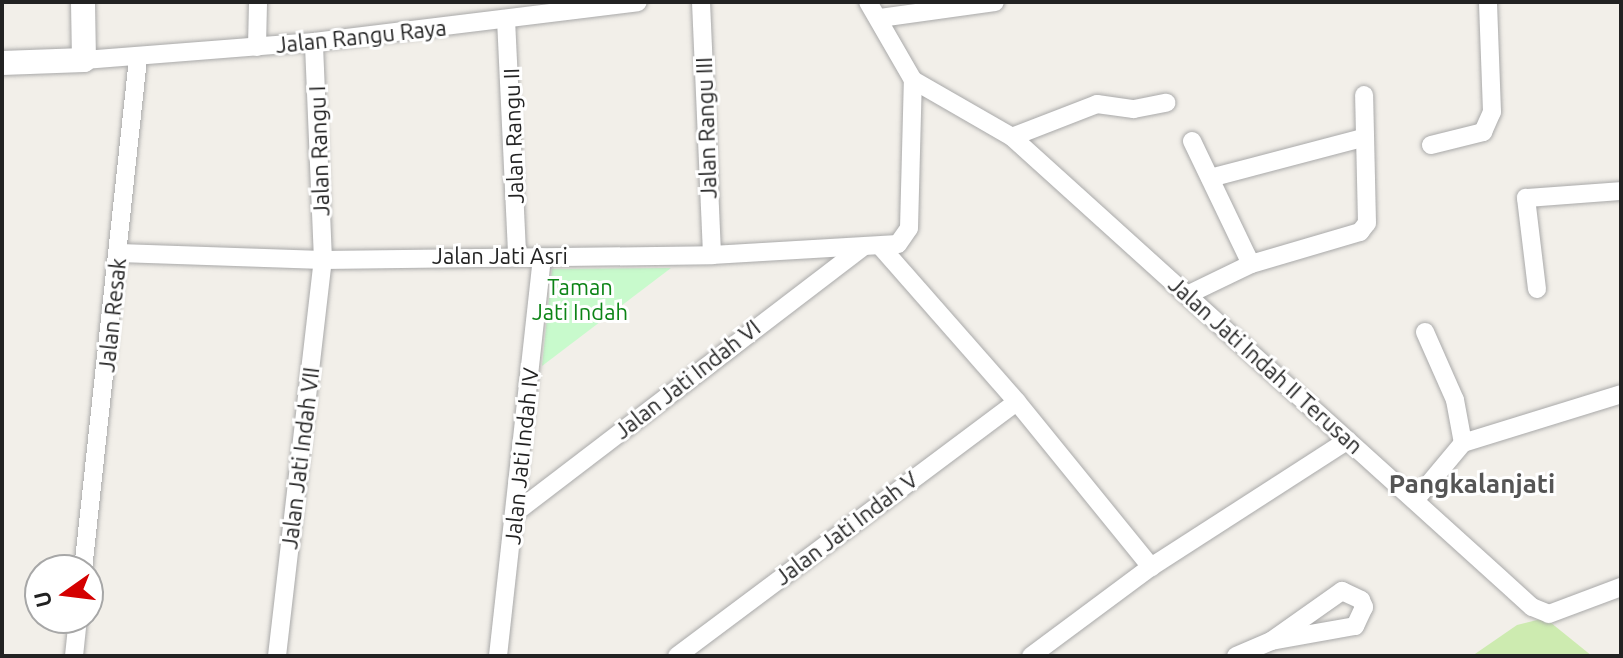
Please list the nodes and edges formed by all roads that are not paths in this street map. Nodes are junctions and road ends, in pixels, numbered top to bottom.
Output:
1 (83, 2) edge
2 (258, 2) edge
3 (638, 2) edge
4 (701, 2) edge
5 (868, 2) edge
6 (995, 2) edge
7 (1488, 2) edge
8 (880, 18) junction
9 (506, 19) junction
10 (314, 42) junction
11 (257, 47) junction
12 (138, 59) junction
13 (84, 60) junction
14 (2, 63) edge
15 (913, 80) junction
16 (1364, 95) dead end
17 (1166, 103) dead end
18 (1012, 137) junction
19 (1363, 138) junction
20 (1192, 141) dead end
21 (1431, 145) dead end
22 (1210, 178) junction
23 (1621, 191) edge
24 (872, 248) junction
25 (119, 253) junction
26 (517, 254) junction
27 (712, 255) junction
28 (542, 257) junction
29 (323, 260) junction
30 (1251, 264) junction
31 (1537, 289) dead end
32 (1187, 295) junction
33 (1425, 332) dead end
34 (1621, 394) edge
35 (1017, 402) junction
36 (1348, 440) junction
37 (1463, 443) junction
38 (1417, 498) junction
39 (515, 513) junction
40 (85, 554) edge
41 (1151, 567) junction
42 (1621, 587) edge
43 (76, 634) edge
44 (1271, 641) dead end
45 (74, 656) edge
46 (277, 656) edge
47 (498, 656) edge
48 (677, 656) edge
49 (1031, 656) edge
50 (1236, 656) edge

1 - 13 street
2 - 11 street
3 - 9 street, Jalan Rangu Raya
4 - 27 street, Jalan Rangu III
5 - 8 street
6 - 8 street
7 - 21 street
8 - 15 street
9 - 10 street, Jalan Rangu Raya
9 - 26 street, Jalan Rangu II
10 - 11 street, Jalan Rangu Raya
10 - 29 street, Jalan Rangu I
11 - 12 street, Jalan Rangu Raya
12 - 13 street, Jalan Rangu Raya
12 - 25 street, Jalan Resak
13 - 14 street
15 - 18 street, Jalan Jati Indah II Terusan
15 - 24 street, Jalan Jati Indah VI
16 - 19 street
17 - 18 street
18 - 32 street, Jalan Jati Indah II Terusan
19 - 22 street
19 - 30 street
20 - 22 street
22 - 30 street
23 - 31 street
24 - 27 street, Jalan Jati Asri
24 - 35 street
24 - 39 street, Jalan Jati Indah VI
25 - 29 street, Jalan Jati Asri
25 - 40 street, Jalan Resak
26 - 28 street, Jalan Jati Asri
26 - 29 street, Jalan Jati Asri
27 - 28 street, Jalan Jati Asri
28 - 39 street, Jalan Jati Indah IV
29 - 46 street, Jalan Jati Indah VII
30 - 32 street
32 - 36 street, Jalan Jati Indah II Terusan
33 - 37 street
34 - 37 street
35 - 41 street
35 - 48 street, Jalan Jati Indah V
36 - 38 street, Jalan Jati Indah II Terusan
36 - 41 street
37 - 38 street
38 - 42 street, Jalan Jati Indah II Terusan
39 - 47 street, Jalan Jati Indah IV
41 - 49 street
43 - 45 street
44 - 50 street

